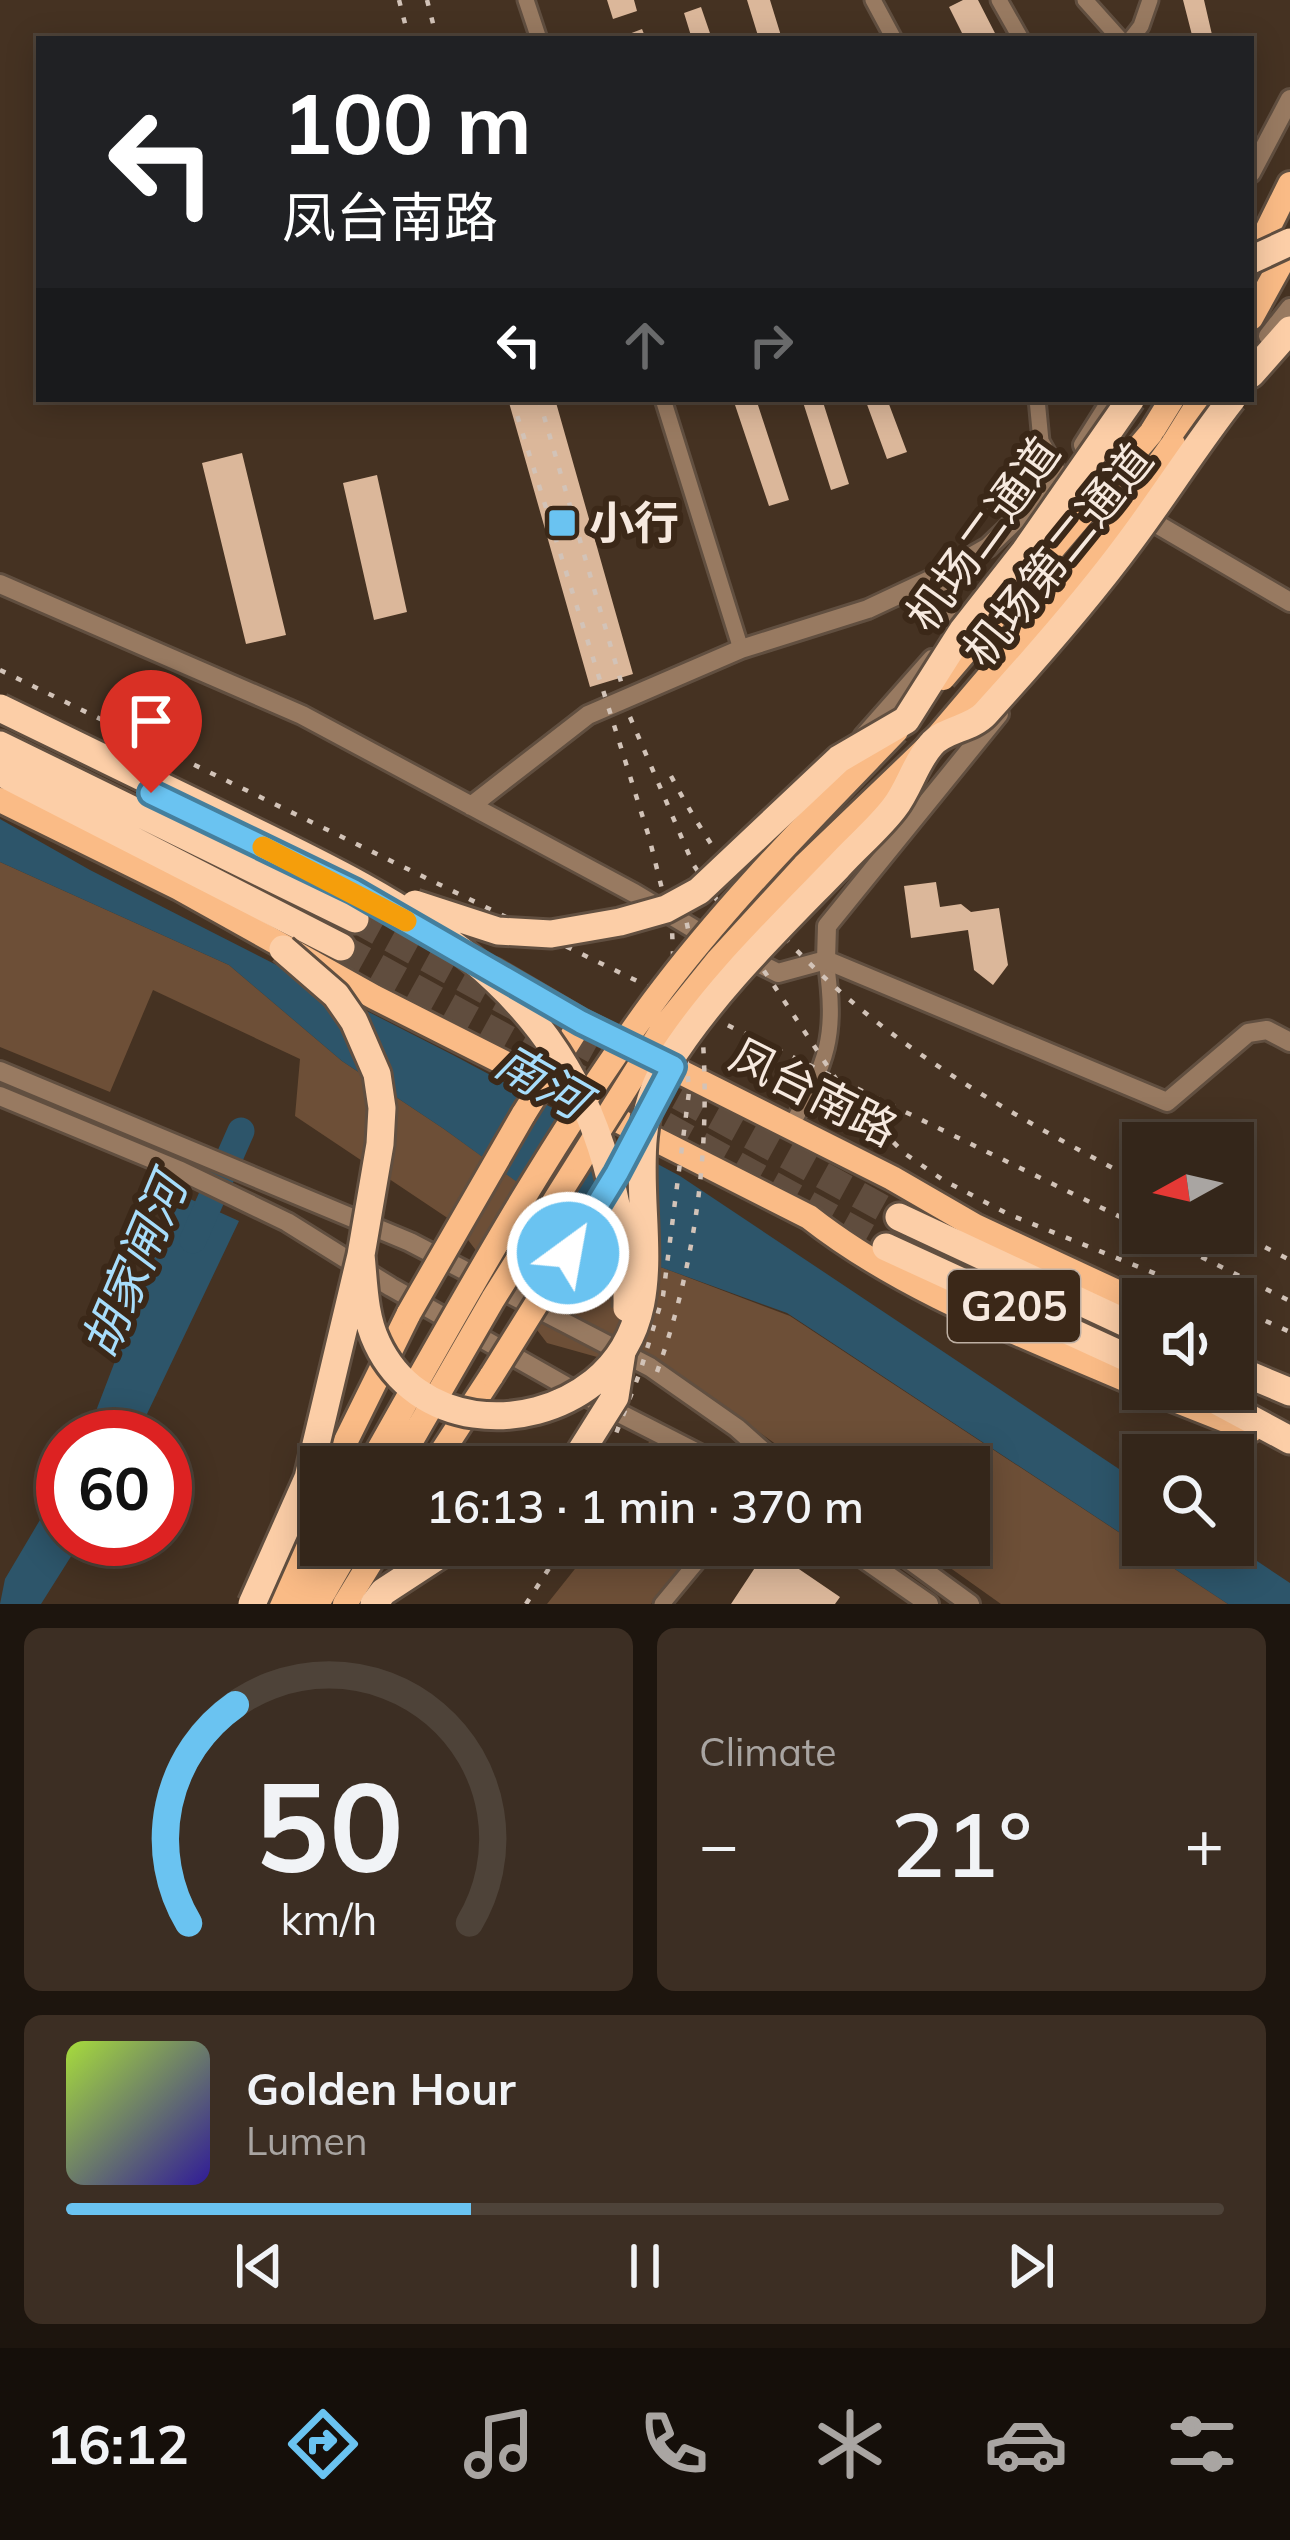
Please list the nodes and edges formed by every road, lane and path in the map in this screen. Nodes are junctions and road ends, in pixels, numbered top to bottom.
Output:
1 (526, 0) edge
2 (873, 0) edge
3 (999, 0) edge
4 (1085, 0) edge
5 (1150, 0) edge
6 (538, 36) edge
7 (892, 36) edge
8 (1020, 36) edge
9 (1117, 36) edge
10 (1133, 36) edge
11 (1290, 99) edge
12 (1254, 167) edge
13 (1290, 184) edge
14 (1290, 244) edge
15 (1254, 255) edge
16 (1254, 260) edge
17 (1290, 308) edge
18 (1254, 312) edge
19 (1290, 330) edge
20 (1254, 355) edge
21 (1254, 371) edge
22 (664, 402) edge
23 (1037, 402) edge
24 (1110, 402) edge
25 (1129, 402) edge
26 (1170, 402) edge
27 (1199, 402) edge
28 (1225, 402) edge
29 (1225, 402) edge
30 (1061, 477) junction
31 (1143, 516) junction
32 (932, 579) junction
33 (0, 584) edge
34 (1290, 602) edge
35 (957, 631) junction
36 (741, 649) junction
37 (0, 708) edge
38 (906, 720) junction
39 (0, 724) edge
40 (933, 742) junction
41 (0, 745) edge
42 (0, 772) edge
43 (0, 800) edge
44 (471, 806) junction
45 (366, 885) junction
46 (634, 893) junction
47 (706, 894) junction
48 (355, 919) tunnel mouth
49 (827, 926) junction
50 (341, 947) tunnel mouth
51 (284, 949) junction
52 (826, 960) junction
53 (581, 1022) junction
54 (1290, 1042) edge
55 (673, 1067) junction
56 (0, 1072) edge
57 (545, 1081) junction
58 (0, 1096) edge
59 (790, 1128) junction
60 (638, 1130) junction
61 (899, 1217) tunnel mouth
62 (886, 1247) tunnel mouth
63 (361, 1255) junction
64 (1122, 1294) edge
65 (1122, 1321) edge
66 (1122, 1355) edge
67 (1254, 1374) edge
68 (1122, 1378) edge
69 (1281, 1388) edge
70 (1204, 1410) edge
71 (1233, 1410) edge
72 (1290, 1442) edge
73 (342, 1446) edge
74 (381, 1446) edge
75 (408, 1446) edge
76 (446, 1446) edge
77 (584, 1446) edge
78 (684, 1446) edge
79 (755, 1446) edge
80 (300, 1536) edge
81 (313, 1566) edge
82 (339, 1566) edge
83 (368, 1566) edge
84 (423, 1566) edge
85 (694, 1566) edge
86 (874, 1566) edge
87 (918, 1566) edge
88 (252, 1604) edge
89 (268, 1604) edge
90 (291, 1604) edge
91 (316, 1604) edge
92 (345, 1604) edge
93 (374, 1604) edge
94 (662, 1604) edge
95 (929, 1604) edge
96 (970, 1604) edge

1 - 6 street
2 - 7 street
3 - 8 street
4 - 9 street
5 - 10 street
11 - 12 street
13 - 15 main road
14 - 16 highway, bridge
14 - 18 main road
17 - 20 street
19 - 21 highway
22 - 36 street
23 - 30 street
24 - 30 street
25 - 38 highway, 机场二通道, bridge
26 - 38 main road, bridge
27 - 40 main road, bridge
28 - 40 highway, 机场第二通道, bridge
29 - 31 street
30 - 31 street
30 - 32 street
30 - 35 street
31 - 34 street
31 - 49 street
32 - 35 street
32 - 36 street
33 - 44 street
35 - 47 street
36 - 44 street
37 - 45 highway, bridge
38 - 45 highway, bridge
38 - 74 main road, bridge
39 - 53 main road, 凤台南路
40 - 63 highway, bridge
40 - 75 main road, bridge
41 - 48 highway
42 - 50 highway
43 - 51 main road
44 - 46 street
45 - 77 highway, bridge
46 - 47 street
46 - 52 street
47 - 49 street
49 - 52 street
51 - 57 main road, bridge
51 - 63 highway, bridge
52 - 54 street
52 - 59 street
53 - 55 main road, 凤台南路
53 - 57 main road
55 - 59 main road, 凤台南路
55 - 60 main road
56 - 79 street
57 - 60 main road
57 - 73 main road, bridge
58 - 78 street
59 - 64 main road, 凤台南路
60 - 68 main road
60 - 76 main road, bridge
61 - 65 highway, G205
62 - 66 highway, G205
63 - 88 highway, bridge
67 - 69 highway
70 - 72 main road
71 - 72 highway
80 - 89 main road
81 - 90 main road
82 - 91 main road
83 - 92 main road
84 - 93 highway
85 - 94 street
86 - 95 street
87 - 96 street

